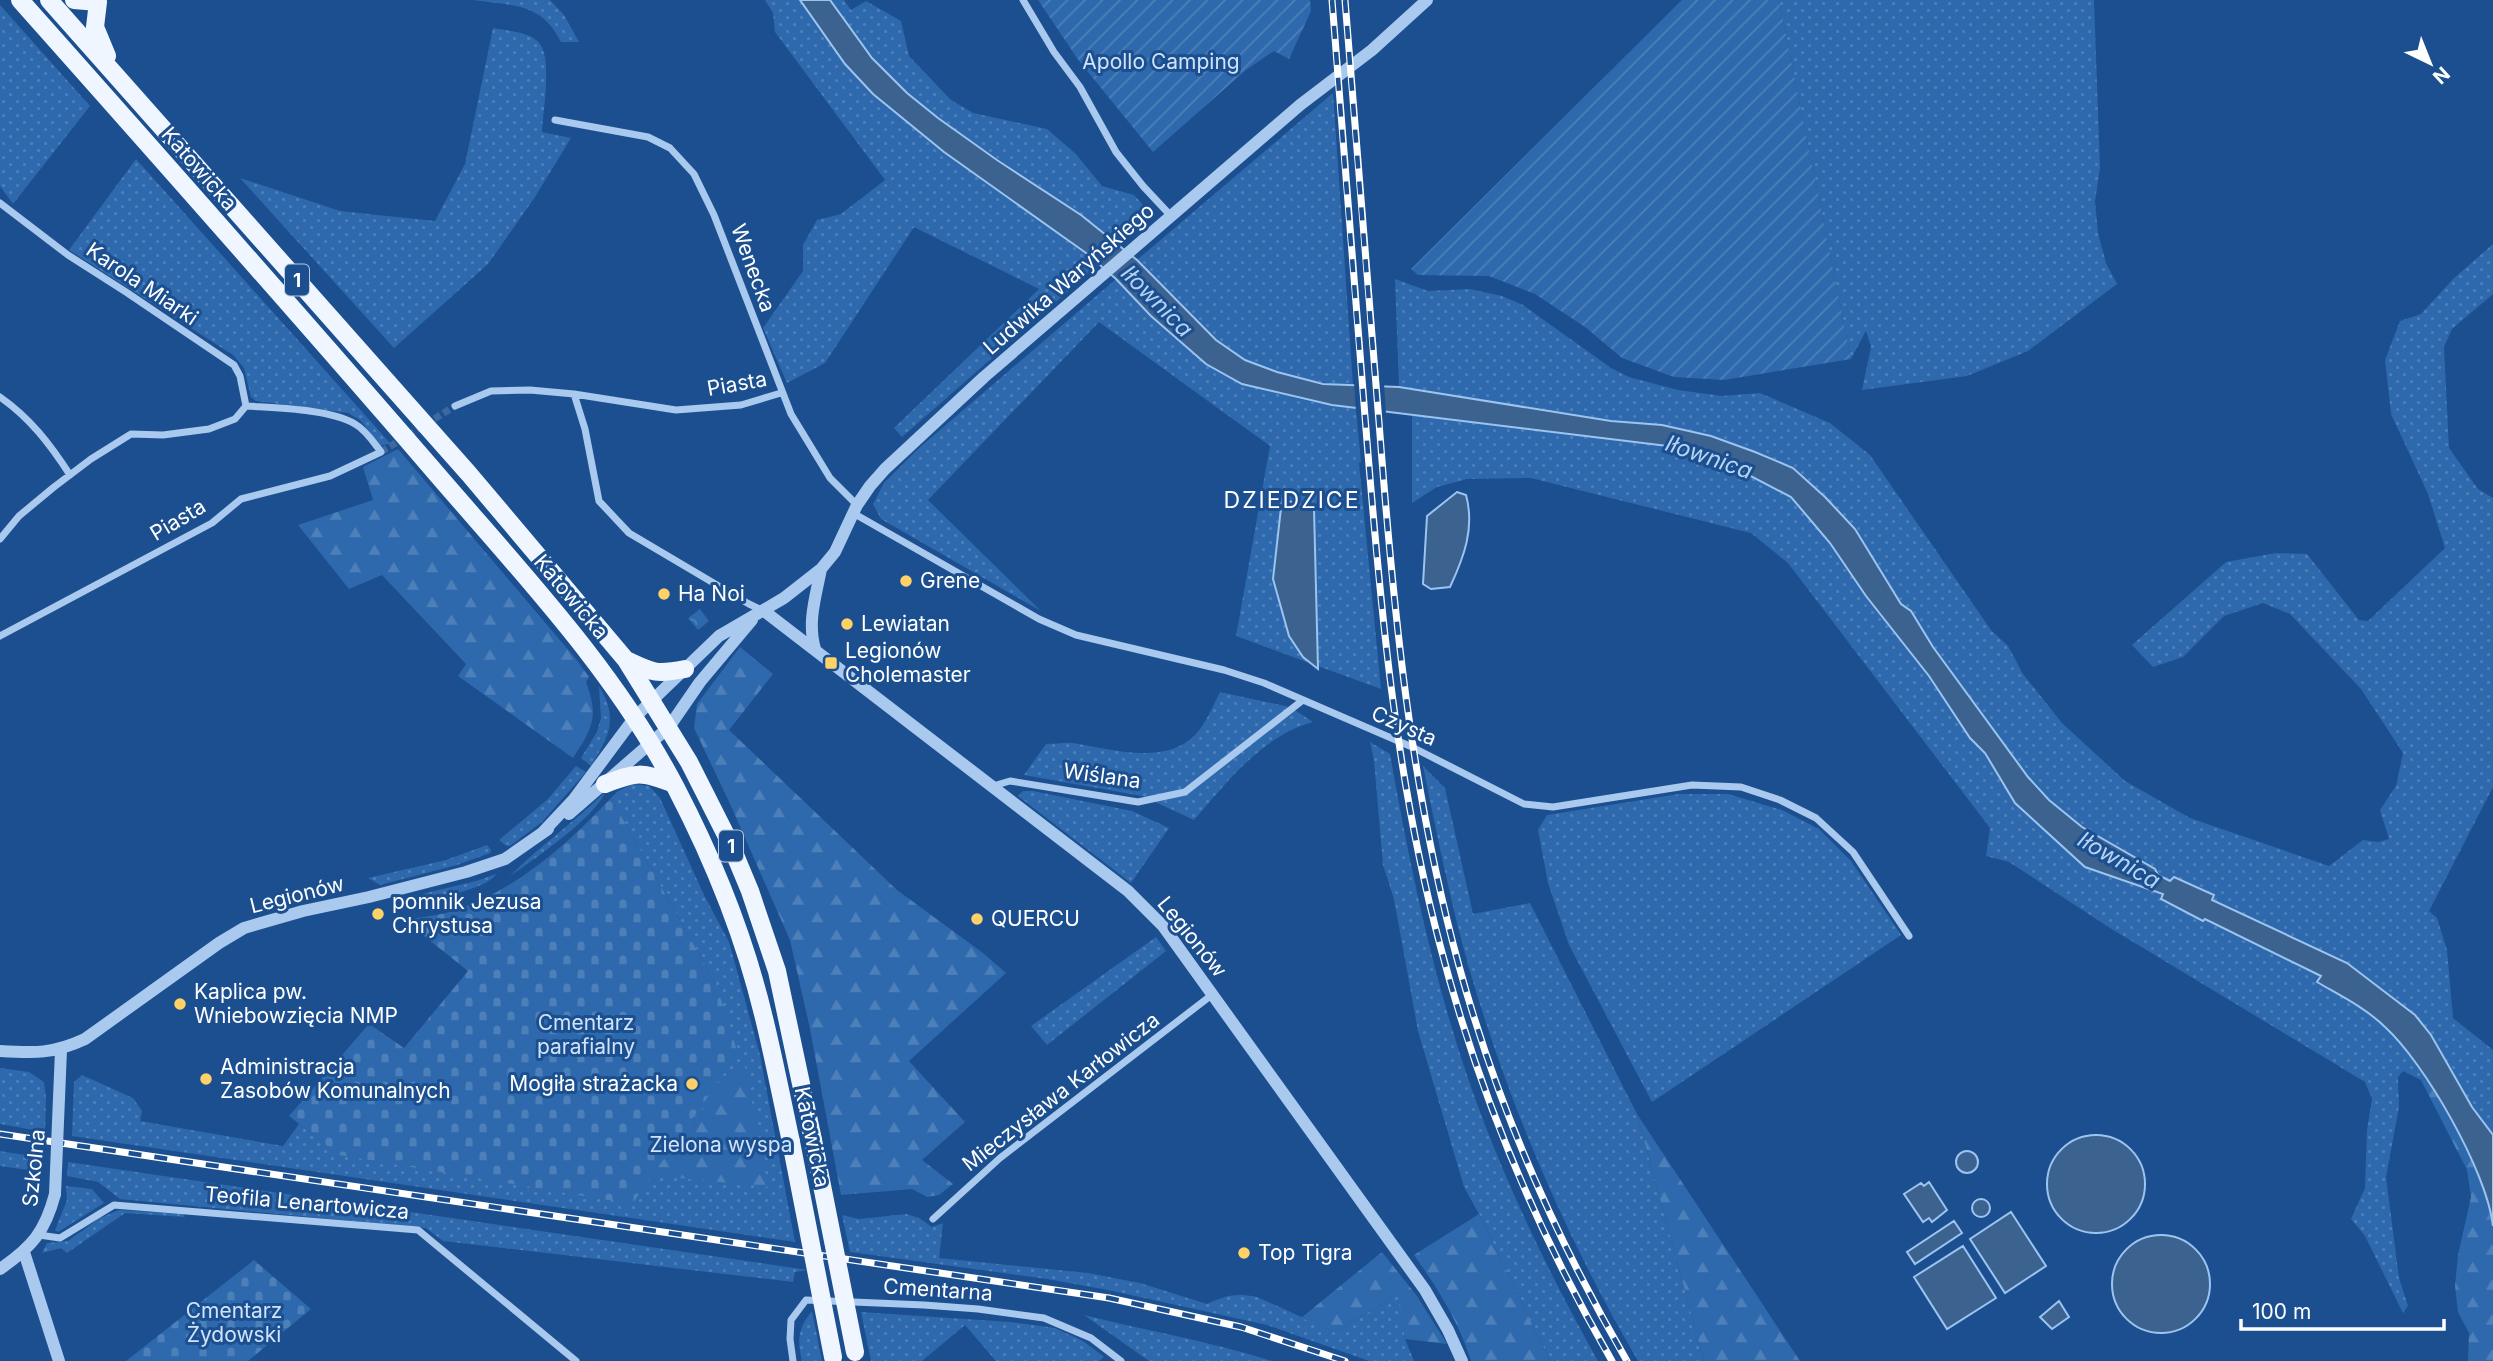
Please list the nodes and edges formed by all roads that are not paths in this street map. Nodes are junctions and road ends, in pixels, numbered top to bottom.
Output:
1 (20, 0) edge
2 (48, 0) edge
3 (74, 0) edge
4 (1023, 0) edge
5 (1427, 0) edge
6 (118, 78) junction
7 (555, 120) dead end
8 (3, 205) edge
9 (1171, 216) junction
10 (781, 393) junction
11 (574, 394) junction
12 (0, 397) edge
13 (246, 405) junction
14 (455, 406) tunnel mouth
15 (69, 475) junction
16 (855, 509) junction
17 (0, 539) edge
18 (821, 569) junction
19 (761, 613) junction
20 (0, 636) edge
21 (815, 649) junction
22 (626, 660) junction
23 (685, 669) junction
24 (652, 700) junction
25 (1303, 700) junction
26 (635, 717) junction
27 (669, 727) junction
28 (651, 743) junction
29 (674, 784) junction
30 (605, 785) junction
31 (991, 786) junction
32 (544, 832) junction
33 (1909, 936) dead end
34 (1213, 995) junction
35 (61, 1050) junction
36 (0, 1051) edge
37 (933, 1219) dead end
38 (39, 1235) junction
39 (24, 1252) junction
40 (0, 1269) edge
41 (856, 1356) edge
42 (834, 1359) edge
43 (59, 1361) edge
44 (576, 1361) edge
45 (793, 1361) edge
46 (1121, 1361) edge
47 (1462, 1361) edge

1 - 26 main road, Katowicka / 1
2 - 6 main road, Katowicka / 1
3 - 6 main road
4 - 9 street
5 - 9 street, Ludwika Waryńskiego
6 - 22 main road, Katowicka / 1
7 - 10 street, Wenecka
8 - 13 street, Karola Miarki
9 - 16 street, Ludwika Waryńskiego
10 - 11 street, Piasta
10 - 16 street, Wenecka
11 - 14 street, Piasta
11 - 19 street
12 - 15 street
13 - 15 street
13 - 20 street, Piasta
15 - 17 street
16 - 18 street, Ludwika Waryńskiego
16 - 25 street, Czysta
18 - 19 street, Ludwika Waryńskiego
18 - 21 street
19 - 21 street, Legionów
19 - 23 street, Legionów
19 - 27 street, Legionów
21 - 31 street, Legionów
22 - 23 main road
22 - 24 main road, Katowicka / 1
23 - 24 street, Legionów
24 - 26 street, Legionów
24 - 27 main road, Katowicka / 1
25 - 31 street, Wiślana
25 - 33 street, Czysta
26 - 28 main road, Katowicka / 1
26 - 32 street, Legionów
27 - 28 street, Legionów
27 - 41 main road, Katowicka / 1, bridge
28 - 29 main road, Katowicka / 1
28 - 30 street, Legionów
29 - 30 main road
29 - 42 main road, Katowicka / 1, bridge
30 - 32 street, Legionów
31 - 34 street, Legionów
32 - 35 street, Legionów
34 - 37 street, Mieczysława Karłowicza
34 - 47 street, Legionów
35 - 36 street, Legionów
35 - 38 street, Szkolna, bridge
38 - 39 street, Szkolna
38 - 44 street, Teofila Lenartowicza
39 - 40 street, Szkolna
39 - 43 street
45 - 46 street, Cmentarna

